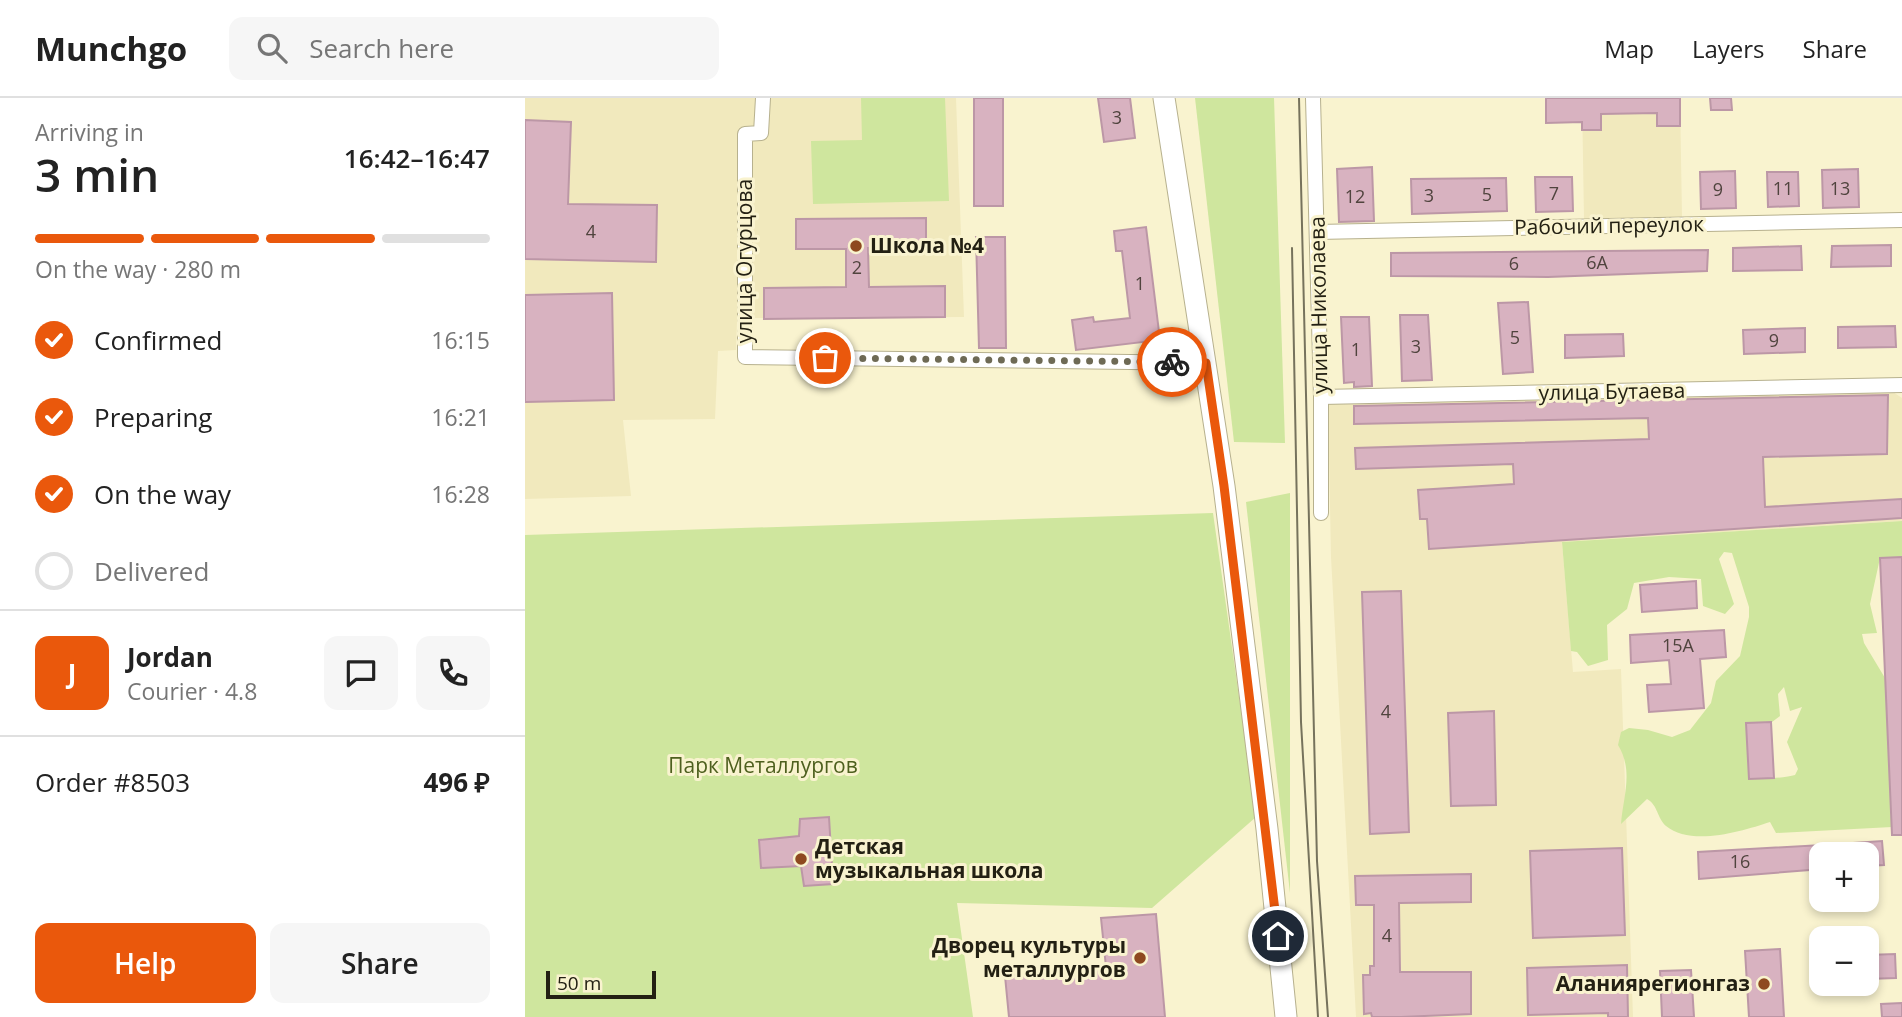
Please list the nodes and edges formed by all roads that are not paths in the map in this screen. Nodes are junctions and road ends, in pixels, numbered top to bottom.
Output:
1 (763, 98) edge
2 (1164, 98) edge
3 (1313, 98) edge
4 (1902, 220) edge
5 (1317, 232) junction
6 (1206, 363) junction
7 (1902, 385) edge
8 (1321, 397) junction
9 (1321, 513) dead end
10 (1286, 1017) edge

1 - 6 street, улица Огурцова
2 - 6 main road
3 - 5 street, улица Николаева
4 - 5 street, Рабочий переулок
5 - 8 street, улица Николаева
6 - 10 main road
7 - 8 street, улица Бутаева
8 - 9 street, улица Николаева

